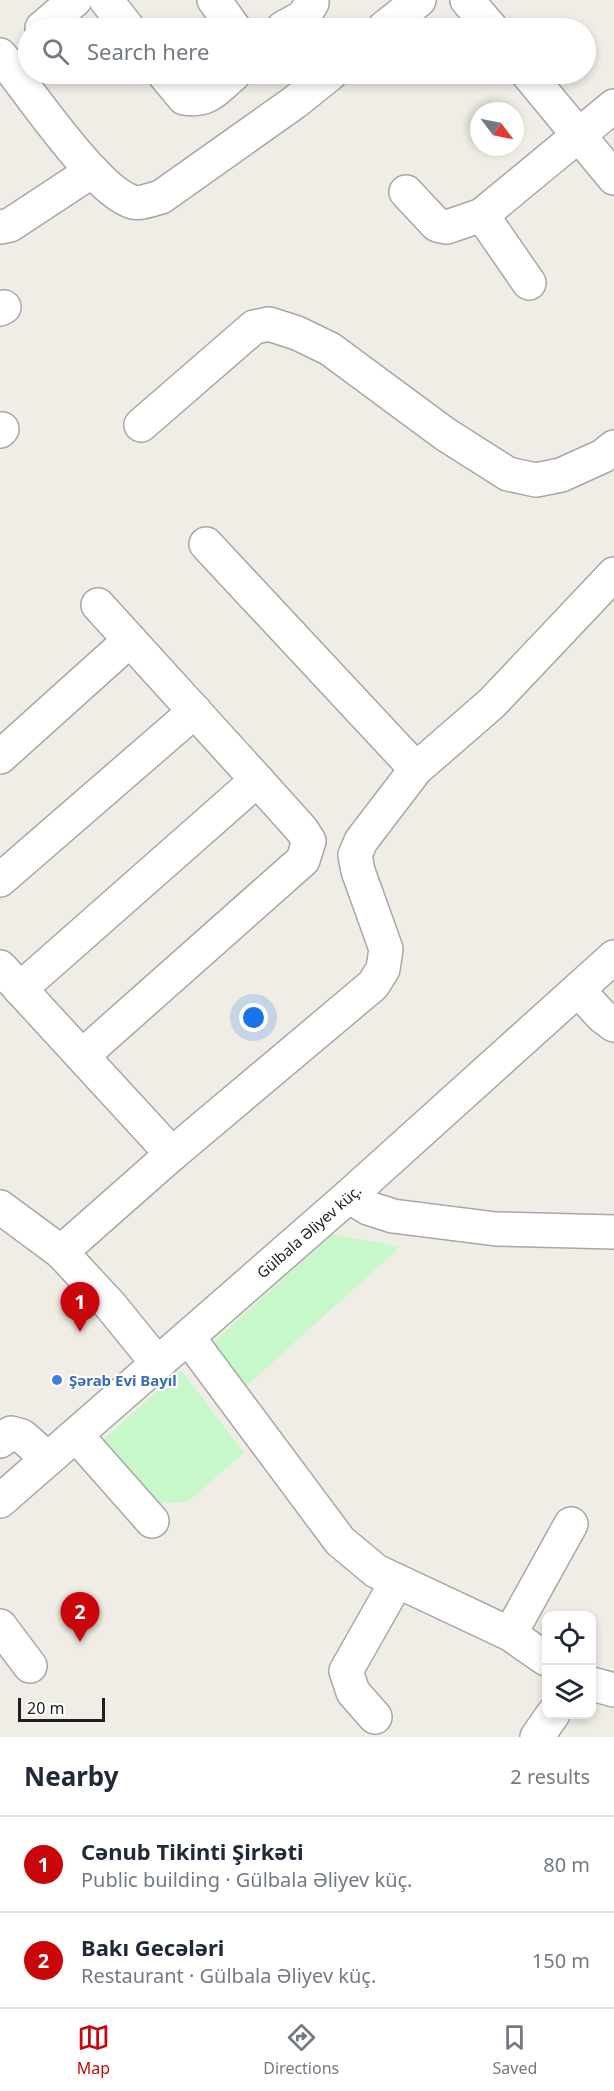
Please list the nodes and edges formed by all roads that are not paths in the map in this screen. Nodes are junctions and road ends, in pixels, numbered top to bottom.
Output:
1 (75, 0) edge
2 (106, 0) edge
3 (214, 0) edge
4 (311, 0) edge
5 (419, 0) edge
6 (467, 0) edge
7 (54, 18) edge
8 (120, 18) edge
9 (227, 18) edge
10 (301, 18) edge
11 (396, 18) edge
12 (482, 18) edge
13 (8, 55) edge
14 (18, 69) edge
15 (29, 84) edge
16 (172, 84) edge
17 (223, 84) edge
18 (318, 84) edge
19 (536, 84) edge
20 (614, 106) edge
21 (579, 136) junction
22 (92, 171) junction
23 (614, 178) edge
24 (406, 192) dead end
25 (482, 216) junction
26 (0, 227) edge
27 (529, 283) dead end
28 (141, 425) dead end
29 (614, 447) edge
30 (206, 544) dead end
31 (614, 574) edge
32 (98, 605) dead end
33 (130, 640) junction
34 (195, 711) junction
35 (0, 757) edge
36 (416, 769) junction
37 (257, 780) junction
38 (0, 880) edge
39 (614, 957) edge
40 (10, 978) edge
41 (578, 990) junction
42 (614, 1025) edge
43 (82, 1056) junction
44 (172, 1154) junction
45 (349, 1196) junction
46 (0, 1208) edge
47 (614, 1232) edge
48 (61, 1252) junction
49 (188, 1337) junction
50 (158, 1364) junction
51 (76, 1435) junction
52 (0, 1441) edge
53 (48, 1459) junction
54 (0, 1501) edge
55 (152, 1521) dead end
56 (571, 1524) dead end
57 (397, 1581) junction
58 (0, 1626) edge
59 (510, 1634) junction
60 (542, 1656) edge
61 (30, 1666) dead end
62 (596, 1685) edge
63 (614, 1690) edge
64 (375, 1717) dead end
65 (550, 1719) edge
66 (537, 1737) edge

1 - 7 street
2 - 8 street
3 - 9 street
4 - 10 street
5 - 11 street
6 - 12 street
13 - 14 street
15 - 22 street
16 - 17 street
18 - 22 street
19 - 21 street
20 - 21 street
21 - 23 street
21 - 25 street
22 - 26 street
24 - 25 street
25 - 27 street
28 - 29 street
30 - 36 street
31 - 36 street
32 - 33 street
33 - 34 street
33 - 35 street
34 - 37 street
34 - 38 street
36 - 44 street
37 - 40 street
37 - 43 street
39 - 41 street, Gülbala Əliyev küç.
40 - 43 street
41 - 42 street
41 - 45 street, Gülbala Əliyev küç.
43 - 44 street
44 - 48 street
45 - 47 street
45 - 49 street, Gülbala Əliyev küç.
46 - 48 street
48 - 50 street
49 - 50 street, Gülbala Əliyev küç.
49 - 57 street
50 - 51 street, Gülbala Əliyev küç.
51 - 53 street, Gülbala Əliyev küç.
51 - 55 street
52 - 53 street
53 - 54 street, Gülbala Əliyev küç.
56 - 59 street
57 - 59 street
57 - 64 street
58 - 61 street
59 - 60 street
62 - 63 street
65 - 66 street

